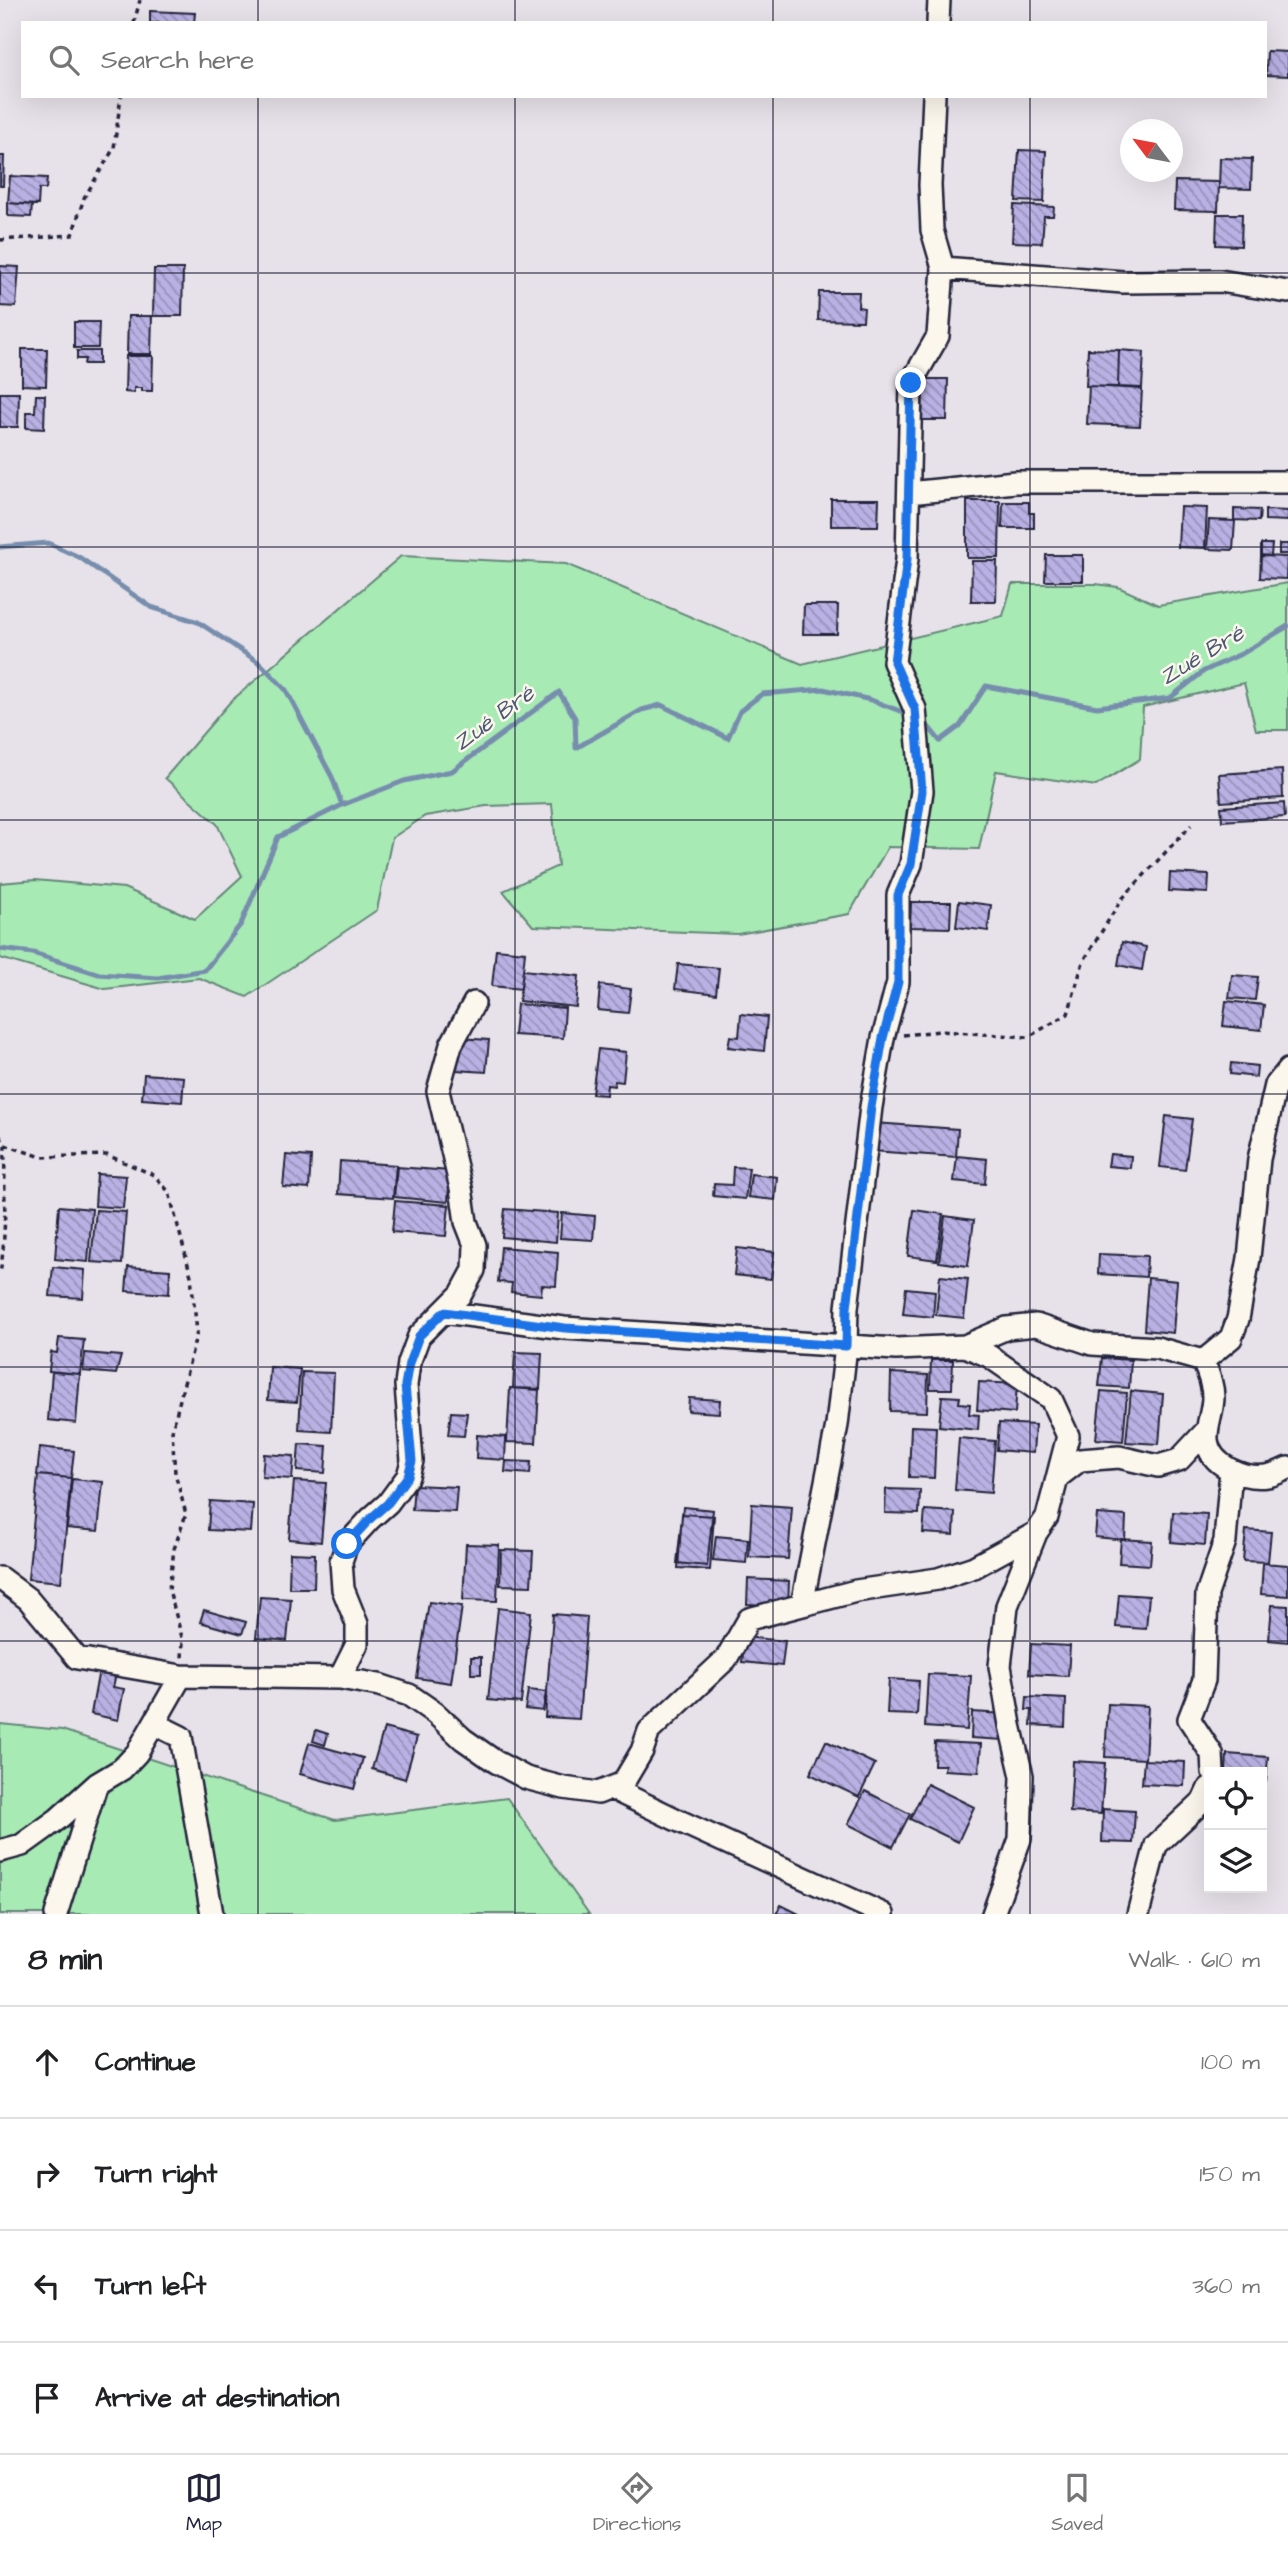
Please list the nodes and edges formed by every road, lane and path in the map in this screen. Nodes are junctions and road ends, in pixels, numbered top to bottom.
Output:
1 (140, 0) edge
2 (939, 0) edge
3 (135, 21) edge
4 (938, 21) edge
5 (121, 98) edge
6 (934, 98) edge
7 (0, 240) edge
8 (943, 268) junction
9 (1288, 292) edge
10 (1288, 482) edge
11 (908, 494) junction
12 (1191, 825) dead end
13 (474, 1003) dead end
14 (883, 1038) junction
15 (1288, 1070) edge
16 (0, 1136) edge
17 (5, 1145) junction
18 (2, 1248) edge
19 (0, 1274) edge
20 (444, 1312) junction
21 (846, 1346) junction
22 (965, 1346) junction
23 (1203, 1361) junction
24 (1207, 1430) junction
25 (1288, 1468) edge
26 (1231, 1470) junction
27 (1058, 1477) junction
28 (1036, 1533) junction
29 (0, 1578) edge
30 (802, 1605) junction
31 (181, 1676) junction
32 (340, 1678) junction
33 (155, 1724) junction
34 (1213, 1767) edge
35 (97, 1784) junction
36 (611, 1787) junction
37 (1204, 1799) edge
38 (0, 1851) edge
39 (56, 1914) edge
40 (212, 1914) edge
41 (883, 1914) edge
42 (993, 1914) edge
43 (1138, 1914) edge

1 - 3 path
2 - 4 street
5 - 7 path
6 - 8 street
8 - 9 street
8 - 11 street
10 - 11 street
11 - 14 street
12 - 14 path
13 - 20 street
14 - 21 street
15 - 23 street
16 - 17 path
17 - 18 path
17 - 31 path
18 - 19 path
20 - 21 street
20 - 32 street
21 - 22 street
21 - 30 street
22 - 23 street
22 - 27 street
23 - 24 street
24 - 26 street
24 - 27 street
25 - 26 street
26 - 34 street
27 - 28 street
28 - 30 street
28 - 42 street
29 - 31 street
30 - 36 street
31 - 32 street
31 - 33 street
32 - 36 street
33 - 35 street
33 - 40 street
35 - 38 street
35 - 39 street
36 - 41 street
37 - 43 street

